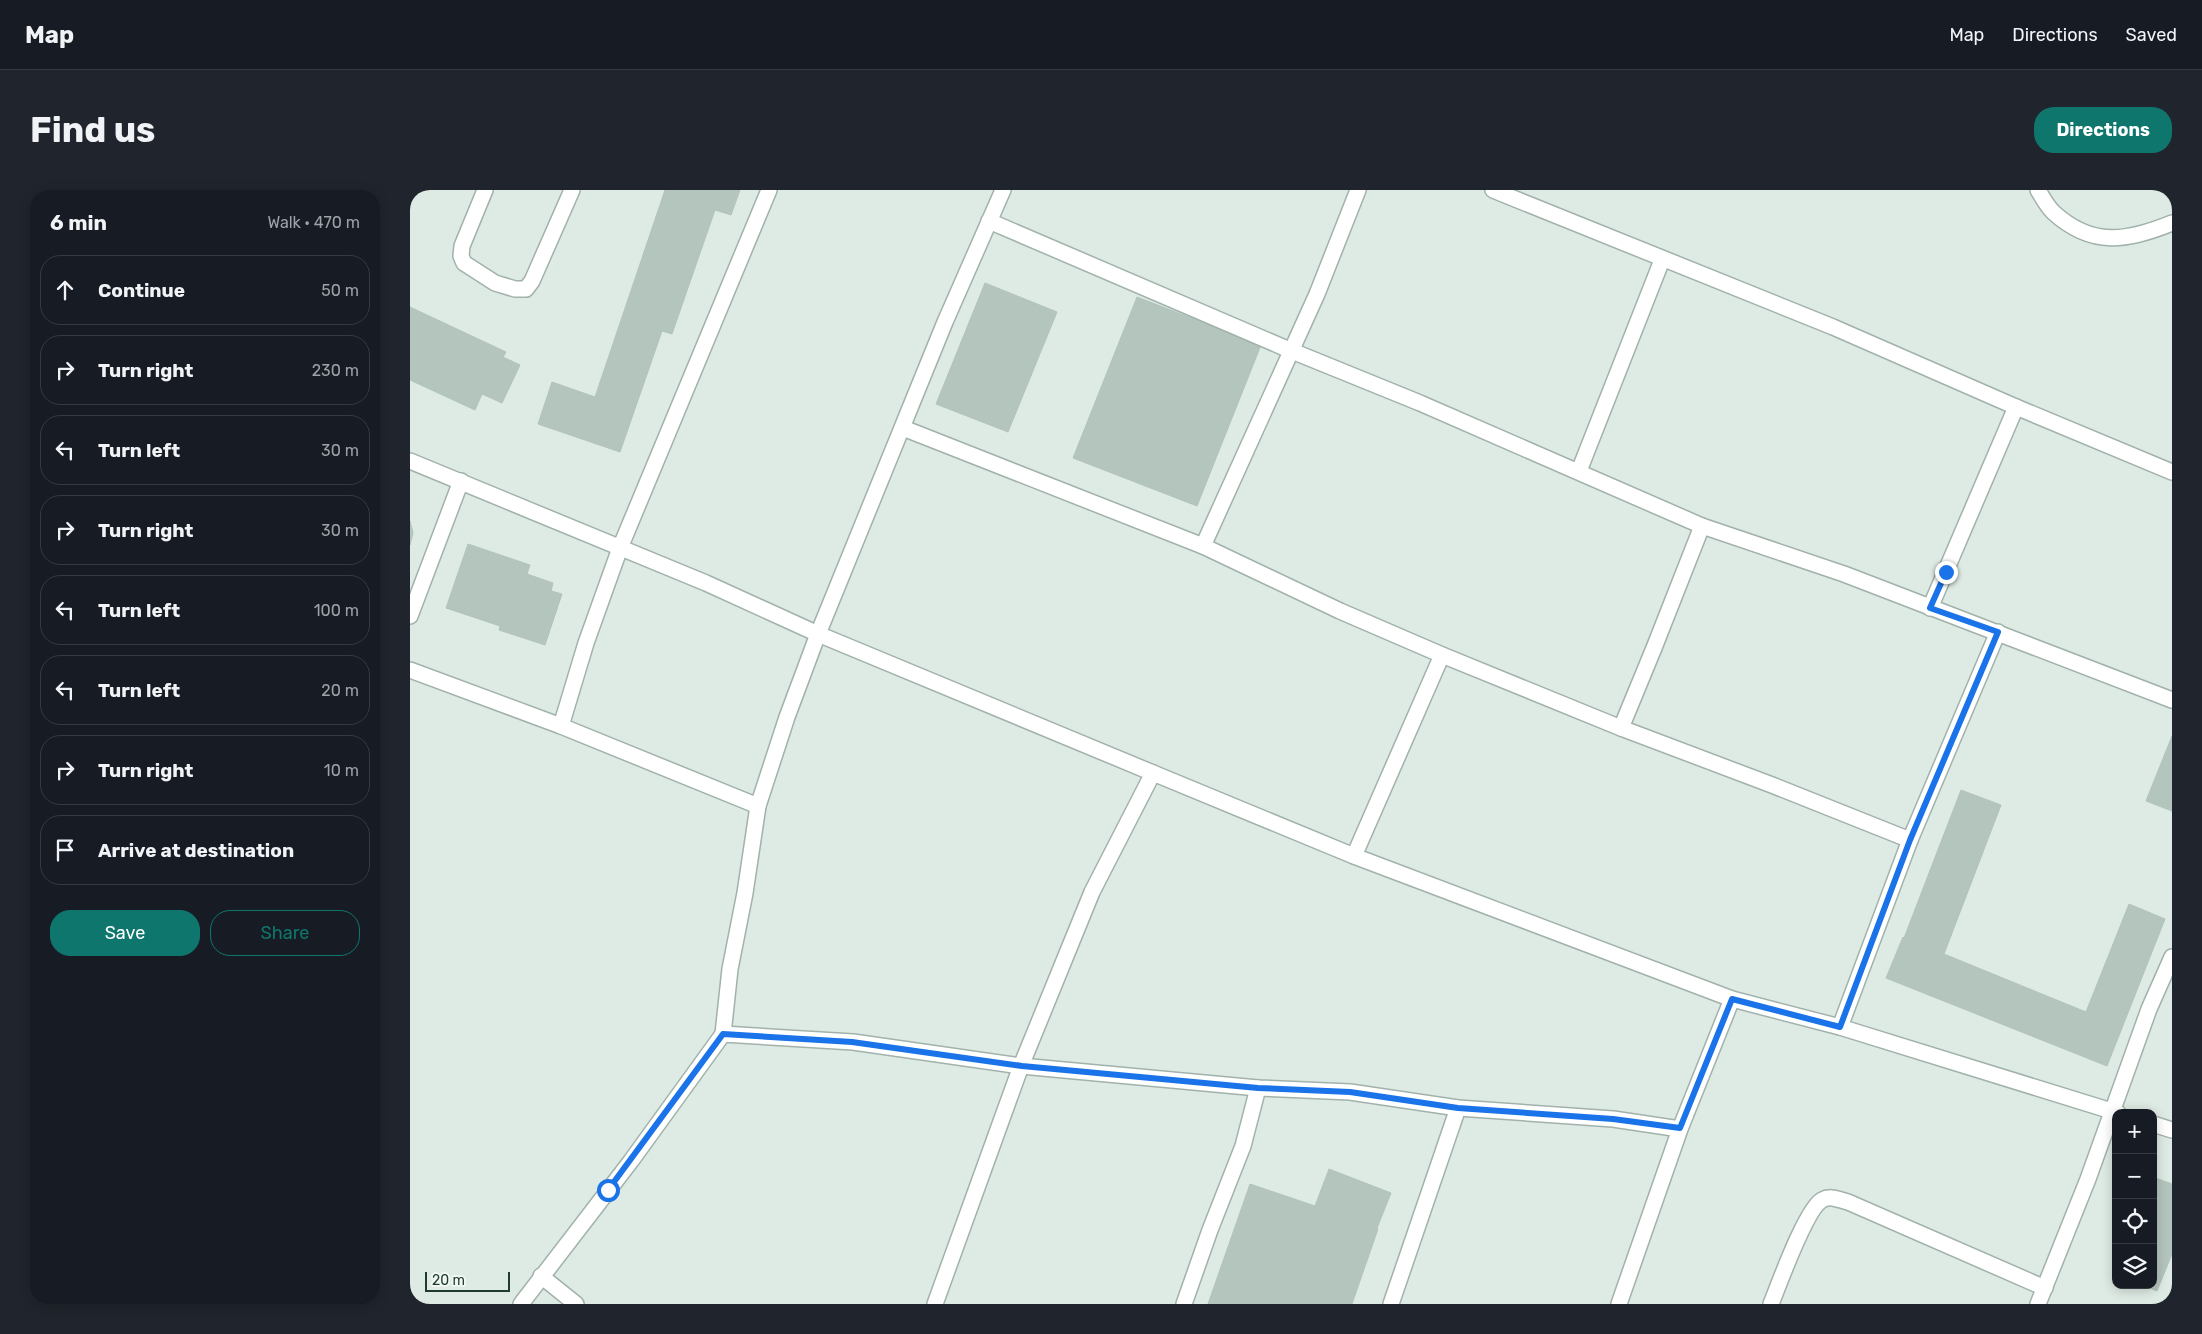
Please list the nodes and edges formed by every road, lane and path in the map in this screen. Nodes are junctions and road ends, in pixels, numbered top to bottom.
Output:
1 (485, 190) edge
2 (572, 190) edge
3 (769, 190) edge
4 (1003, 190) edge
5 (1358, 190) edge
6 (1493, 190) edge
7 (2038, 190) edge
8 (989, 221) junction
9 (2172, 223) edge
10 (1662, 260) junction
11 (1292, 351) junction
12 (2016, 408) junction
13 (903, 428) junction
14 (410, 461) edge
15 (1579, 471) junction
16 (2172, 472) edge
17 (461, 481) junction
18 (1702, 526) junction
19 (1203, 546) junction
20 (620, 548) junction
21 (1930, 608) junction
22 (410, 616) edge
23 (1998, 632) junction
24 (818, 634) junction
25 (1442, 655) junction
26 (410, 670) edge
27 (2172, 700) edge
28 (561, 726) junction
29 (1620, 728) junction
30 (1153, 773) junction
31 (758, 806) junction
32 (1910, 840) junction
33 (1354, 856) junction
34 (2172, 956) edge
35 (1732, 999) junction
36 (1840, 1027) junction
37 (723, 1034) junction
38 (1022, 1066) junction
39 (1258, 1088) junction
40 (1458, 1108) junction
41 (2116, 1109) edge
42 (2112, 1111) edge
43 (2112, 1120) edge
44 (2157, 1125) edge
45 (1680, 1128) junction
46 (2172, 1130) edge
47 (541, 1276) junction
48 (2045, 1288) junction
49 (521, 1304) edge
50 (576, 1304) edge
51 (936, 1304) edge
52 (1184, 1304) edge
53 (1391, 1304) edge
54 (1619, 1304) edge
55 (1770, 1304) edge
56 (2038, 1304) edge

1 - 2 street
3 - 20 street
4 - 8 street
5 - 11 street
6 - 10 street
7 - 9 street
8 - 11 street
8 - 13 street
10 - 12 street
10 - 15 street
11 - 15 street
11 - 19 street
12 - 16 street
12 - 21 street
13 - 19 street
13 - 24 street
14 - 17 street
15 - 18 street
17 - 20 street
17 - 22 street
18 - 21 street
18 - 29 street
19 - 25 street
20 - 24 street
20 - 28 street
21 - 23 street
23 - 27 street
23 - 32 street
24 - 30 street
24 - 31 street
25 - 29 street
25 - 33 street
26 - 28 street
28 - 31 street
29 - 32 street
30 - 33 street
30 - 38 street
31 - 37 street
32 - 36 street
33 - 35 street
34 - 41 street
35 - 36 street
35 - 45 street
36 - 42 street
37 - 38 street
37 - 47 street
38 - 39 street
38 - 51 street
39 - 40 street
39 - 52 street
40 - 45 street
40 - 53 street
43 - 48 street
44 - 46 street
45 - 54 street
47 - 49 street
47 - 50 street
48 - 55 street
48 - 56 street

